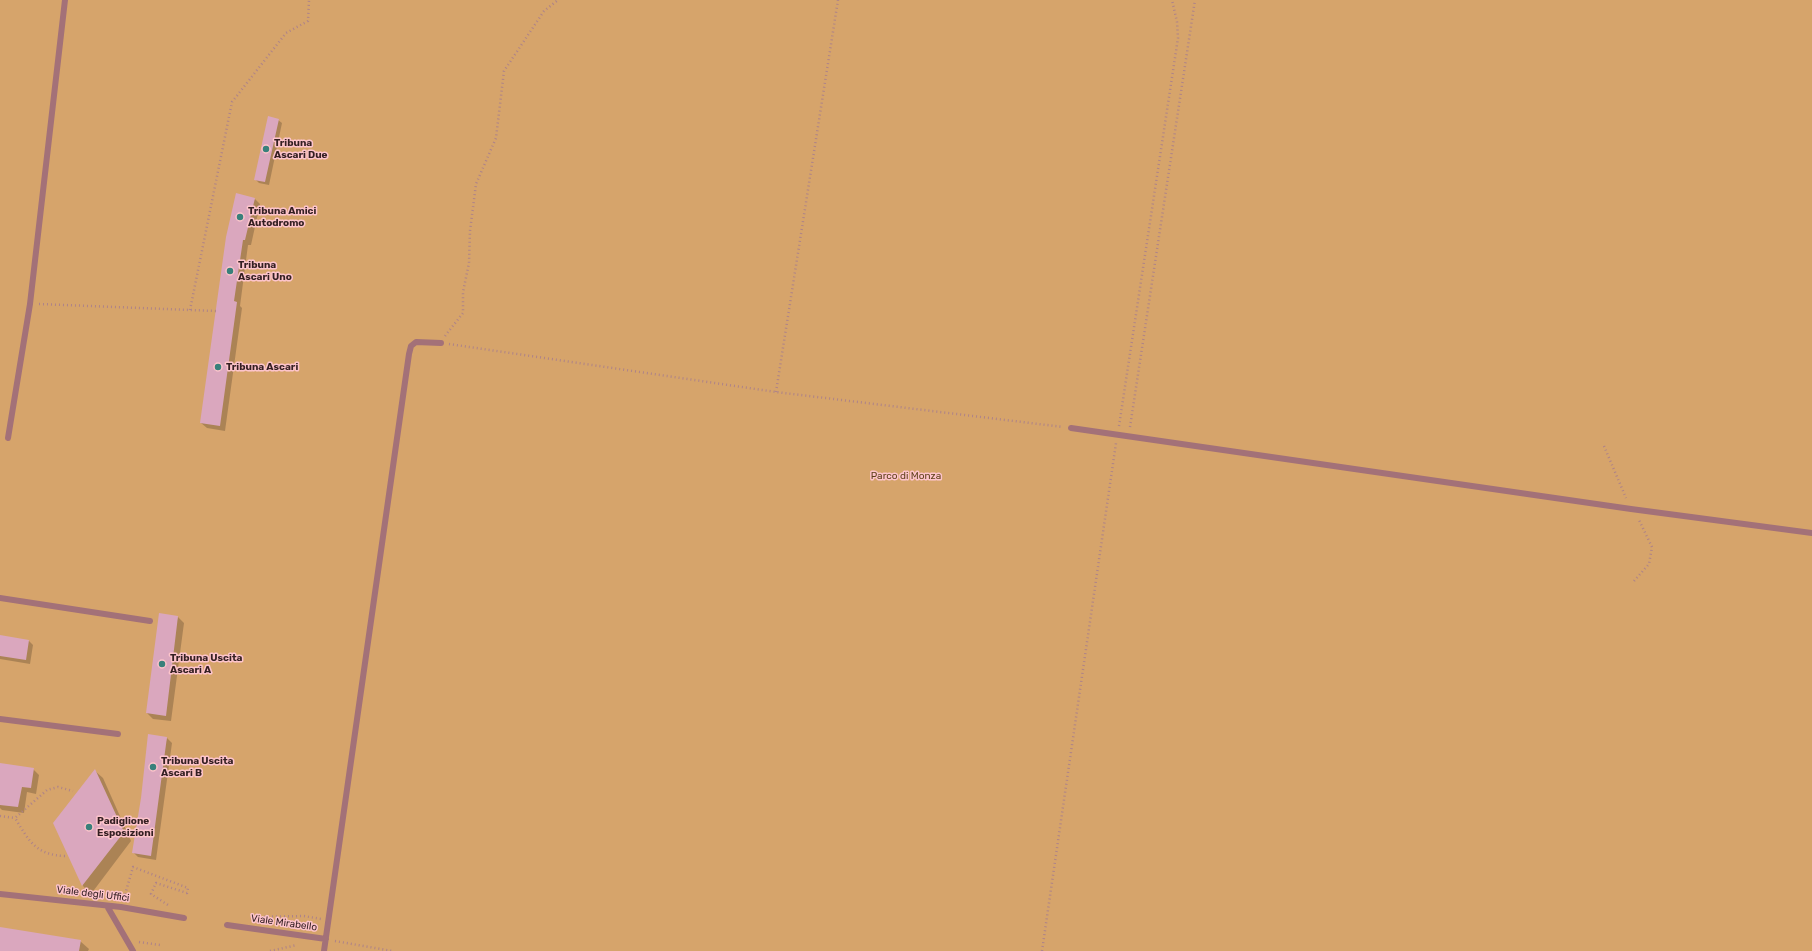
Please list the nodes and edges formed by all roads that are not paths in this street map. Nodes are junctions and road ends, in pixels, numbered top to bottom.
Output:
1 (65, 0) edge
2 (441, 343) road end
3 (1071, 428) road end
4 (8, 438) dead end
5 (1812, 533) edge
6 (0, 598) edge
7 (150, 621) dead end
8 (0, 719) edge
9 (118, 734) dead end
10 (0, 894) edge
11 (107, 906) junction
12 (184, 918) dead end
13 (227, 925) dead end
14 (326, 939) junction
15 (133, 951) edge
16 (324, 951) edge

1 - 4 lane
2 - 14 lane
3 - 5 lane
6 - 7 lane
8 - 9 lane
10 - 11 lane, Viale degli Uffici
11 - 12 lane, Viale degli Uffici
11 - 15 lane
13 - 14 lane, Viale Mirabello
14 - 16 lane, Viale Mirabello

